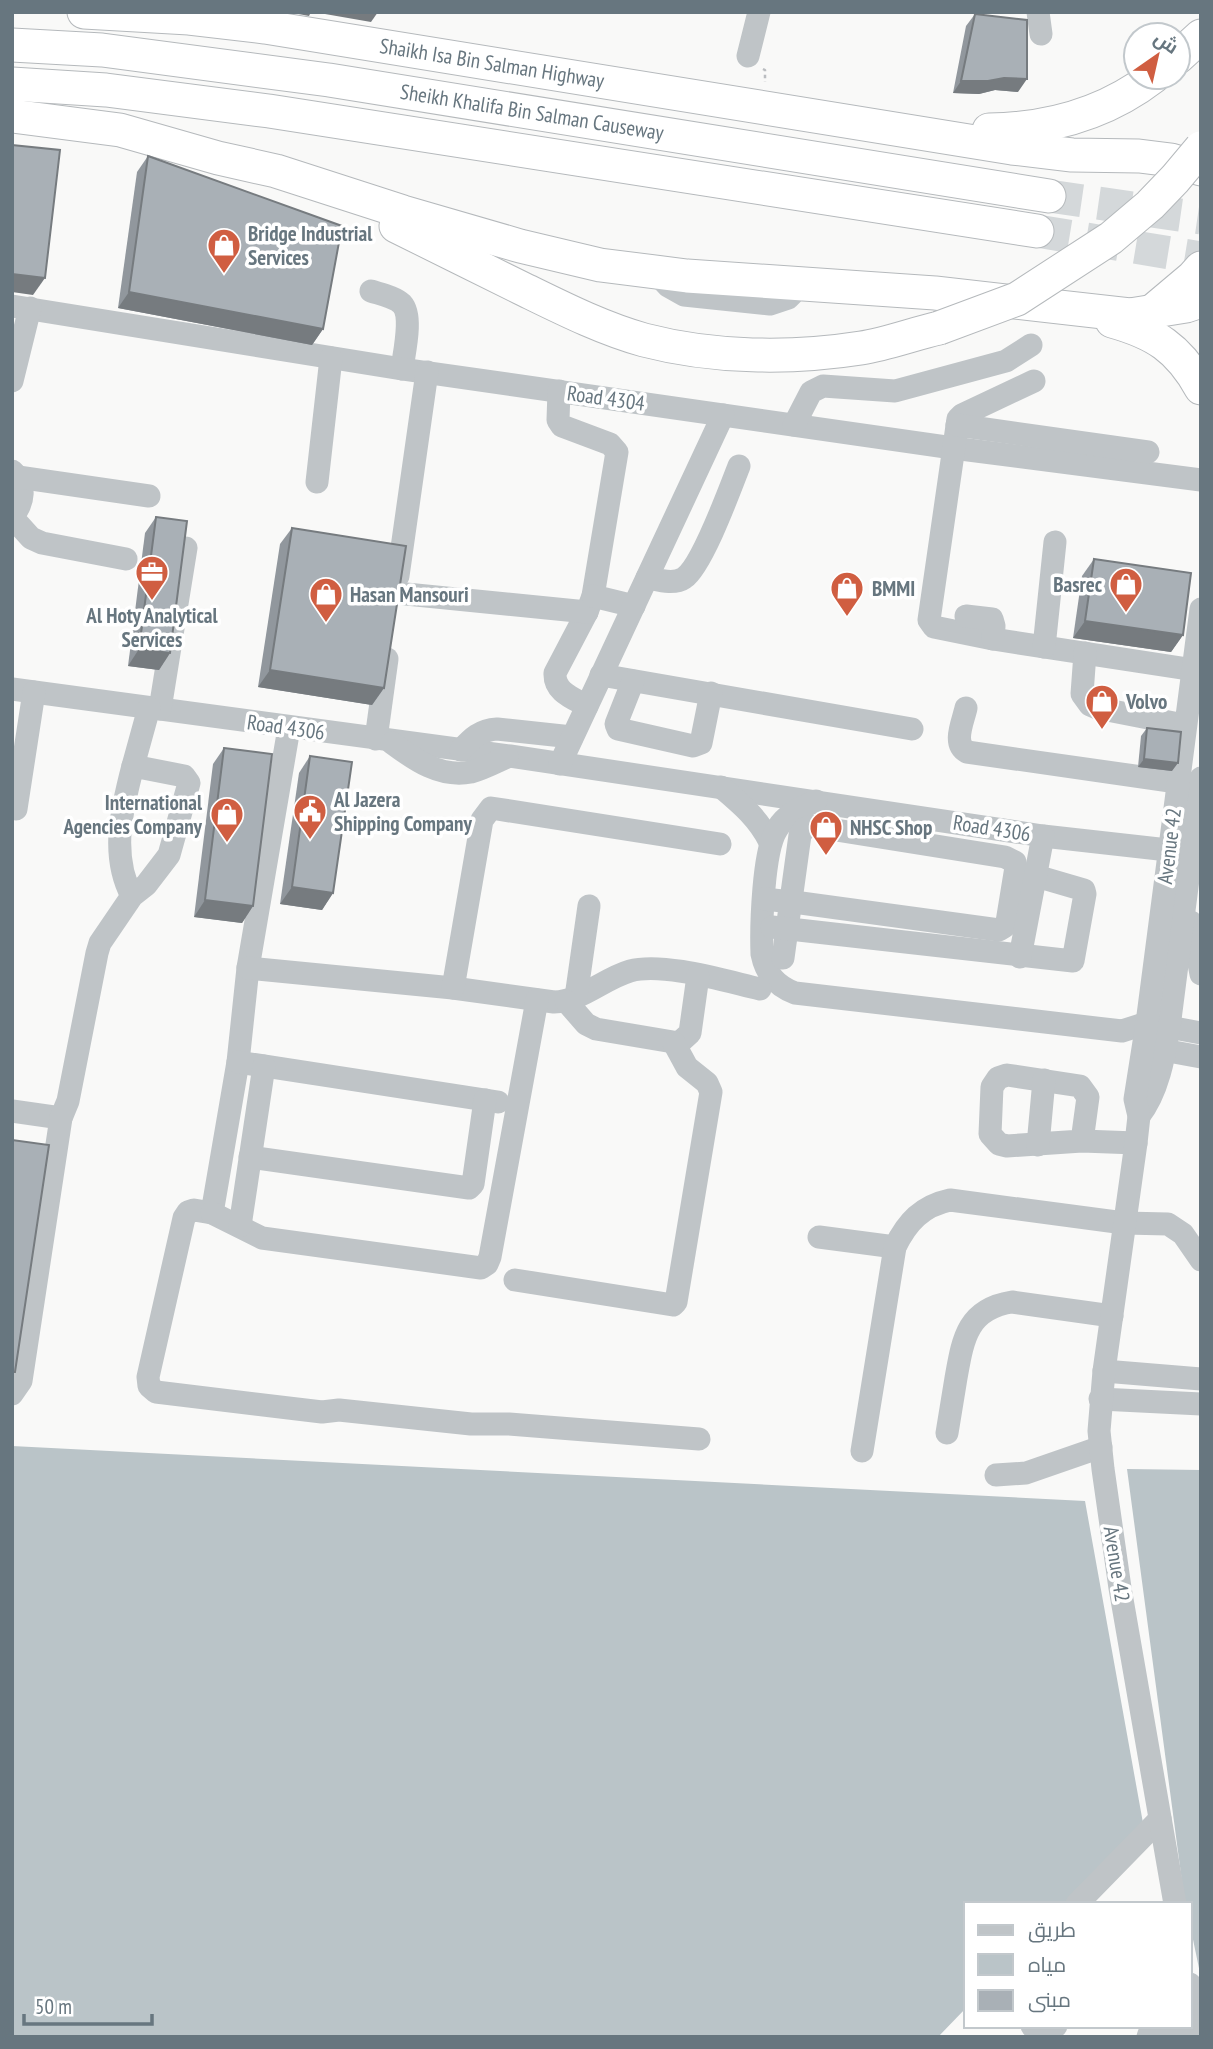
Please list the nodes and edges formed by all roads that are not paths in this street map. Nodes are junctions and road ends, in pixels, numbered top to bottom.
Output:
1 (84, 12) edge
2 (759, 12) edge
3 (12, 45) edge
4 (748, 57) road end
5 (12, 84) edge
6 (1134, 91) edge
7 (12, 116) edge
8 (898, 129) junction
9 (1201, 148) edge
10 (218, 158) junction
11 (1186, 165) edge
12 (1201, 187) edge
13 (1049, 196) tunnel mouth
14 (1037, 231) tunnel mouth
15 (1201, 268) edge
16 (371, 291) dead end
17 (1201, 301) edge
18 (21, 307) edge
19 (1062, 308) junction
20 (1151, 312) junction
21 (1031, 345) dead end
22 (331, 358) junction
23 (402, 369) junction
24 (427, 372) junction
25 (12, 381) edge
26 (1034, 381) dead end
27 (520, 386) junction
28 (1201, 388) edge
29 (559, 391) junction
30 (622, 400) junction
31 (723, 415) junction
32 (794, 425) junction
33 (955, 437) junction
34 (1148, 452) dead end
35 (739, 466) dead end
36 (15, 474) edge
37 (1201, 480) edge
38 (317, 482) dead end
39 (149, 496) dead end
40 (12, 517) edge
41 (668, 532) junction
42 (1055, 542) dead end
43 (705, 546) junction
44 (186, 548) edge
45 (126, 559) dead end
46 (647, 578) junction
47 (396, 593) junction
48 (590, 604) junction
49 (634, 606) junction
50 (1201, 609) edge
51 (1044, 647) junction
52 (1085, 653) junction
53 (1196, 670) edge
54 (601, 675) junction
55 (633, 681) junction
56 (23, 690) edge
57 (711, 693) junction
58 (587, 706) junction
59 (966, 708) dead end
60 (155, 709) junction
61 (1184, 724) junction
62 (289, 728) junction
63 (912, 729) dead end
64 (572, 737) junction
65 (383, 740) junction
66 (461, 750) junction
67 (510, 756) junction
68 (560, 764) junction
69 (133, 765) junction
70 (1201, 778) edge
71 (1177, 782) junction
72 (721, 787) junction
73 (823, 802) junction
74 (16, 808) dead end
75 (820, 827) junction
76 (1044, 836) junction
77 (770, 842) junction
78 (720, 844) dead end
79 (1168, 850) junction
80 (1196, 850) edge
81 (1036, 876) junction
82 (132, 896) junction
83 (1187, 896) junction
84 (764, 899) junction
85 (791, 902) junction
86 (589, 906) dead end
87 (762, 926) junction
88 (787, 928) junction
89 (1020, 957) junction
90 (783, 958) dead end
91 (248, 968) junction
92 (1201, 974) edge
93 (698, 976) junction
94 (767, 985) junction
95 (453, 988) junction
96 (537, 999) junction
97 (571, 1000) junction
98 (1201, 1033) edge
99 (1156, 1036) junction
100 (674, 1044) junction
101 (1201, 1057) edge
102 (238, 1062) junction
103 (264, 1066) junction
104 (1044, 1080) junction
105 (485, 1100) junction
106 (517, 1105) junction
107 (12, 1111) edge
108 (61, 1118) junction
109 (1082, 1141) junction
110 (1136, 1143) junction
111 (1038, 1145) junction
112 (250, 1157) junction
113 (212, 1213) junction
114 (1124, 1223) junction
115 (240, 1226) junction
116 (818, 1237) dead end
117 (895, 1247) junction
118 (1201, 1260) edge
119 (515, 1280) dead end
120 (1112, 1316) junction
121 (1104, 1371) junction
122 (1201, 1379) edge
123 (12, 1394) edge
124 (1100, 1399) junction
125 (1201, 1404) edge
126 (947, 1433) dead end
127 (699, 1438) dead end
128 (1101, 1447) junction
129 (862, 1451) dead end
130 (996, 1475) dead end
131 (1160, 1819) junction
132 (1079, 1902) edge
133 (1175, 1902) edge
134 (1192, 1992) edge
135 (1201, 2018) edge
136 (1034, 2028) edge
137 (1053, 2028) edge
138 (1184, 2028) edge
139 (1148, 2037) edge

1 - 8 highway, Shaikh Isa Bin Salman Highway
2 - 4 street
3 - 13 highway, Sheikh Khalifa Bin Salman Causeway
5 - 14 highway, Sheikh Khalifa Bin Salman Causeway
6 - 8 highway
7 - 10 highway
8 - 11 highway
9 - 10 highway, bridge
10 - 19 highway
11 - 12 highway
15 - 20 highway
16 - 23 street
17 - 20 highway
18 - 22 street, Road 4304
18 - 25 street
19 - 20 highway
19 - 28 highway
21 - 32 street
22 - 23 street, Road 4304
22 - 38 street
23 - 24 street, Road 4304
24 - 27 street, Road 4304
24 - 47 street
26 - 33 street
27 - 29 street, Road 4304
27 - 30 street
29 - 30 street, Road 4304
29 - 48 street
30 - 31 street, Road 4304
31 - 32 street, Road 4304
31 - 41 street
32 - 33 street, Road 4304
33 - 34 street
33 - 37 street, Road 4304
33 - 51 street
35 - 43 street
36 - 39 street
36 - 40 street
40 - 45 street
41 - 43 street
41 - 46 street
42 - 51 street
43 - 46 street
44 - 60 street
46 - 49 street
47 - 48 street
47 - 65 street
48 - 49 street
48 - 58 street
49 - 54 street
50 - 53 street, Avenue 42
51 - 52 street
52 - 53 street
52 - 61 street
53 - 61 street, Avenue 42
54 - 55 street
54 - 58 street
55 - 57 street
55 - 57 street
56 - 60 street, Road 4306
56 - 74 street
57 - 63 street
58 - 64 street
59 - 71 street
60 - 62 street, Road 4306
60 - 69 street
61 - 71 street, Avenue 42
62 - 65 street, Road 4306
62 - 91 street
64 - 66 street
64 - 68 street
65 - 66 street, Road 4306
65 - 67 street
66 - 67 street, Road 4306
67 - 68 street, Road 4306
68 - 72 street, Road 4306
69 - 82 street
69 - 82 street
70 - 80 street, Avenue 42
71 - 79 street, Avenue 42
72 - 73 street, Road 4306
72 - 77 street
73 - 75 street
73 - 76 street, Road 4306
73 - 77 street
75 - 85 street
75 - 85 street
76 - 79 street, Road 4306
76 - 81 street
77 - 84 street
78 - 95 street
79 - 99 street, Avenue 42
80 - 83 street, Avenue 42
81 - 89 street
81 - 89 street
82 - 108 street
83 - 92 street
83 - 99 street, Avenue 42
84 - 85 street
84 - 87 street
85 - 88 street
86 - 97 street
87 - 88 street
87 - 94 street
88 - 89 street
88 - 90 street
91 - 95 street
91 - 102 street
93 - 94 street
93 - 97 street
93 - 100 street
94 - 99 street
95 - 96 street
96 - 97 street
96 - 106 street
97 - 100 street
98 - 99 street
99 - 101 street
99 - 110 street, Avenue 42
100 - 119 street
102 - 103 street
102 - 113 street
103 - 105 street
103 - 112 street
104 - 109 street
104 - 111 street
104 - 111 street
105 - 106 street
105 - 112 street
106 - 115 street
107 - 108 street
108 - 123 street
109 - 110 street
109 - 111 street
110 - 114 street, Avenue 42
112 - 115 street
113 - 115 street
113 - 127 street
114 - 117 street
114 - 118 street
114 - 120 street, Avenue 42
116 - 117 street
117 - 129 street
120 - 121 street, Avenue 42
120 - 126 street
121 - 122 street
121 - 124 street, Avenue 42
124 - 125 street
124 - 128 street, Avenue 42
128 - 130 street
128 - 131 street, Avenue 42
131 - 132 street
131 - 133 street, Avenue 42
134 - 135 street
136 - 137 street
138 - 139 street

